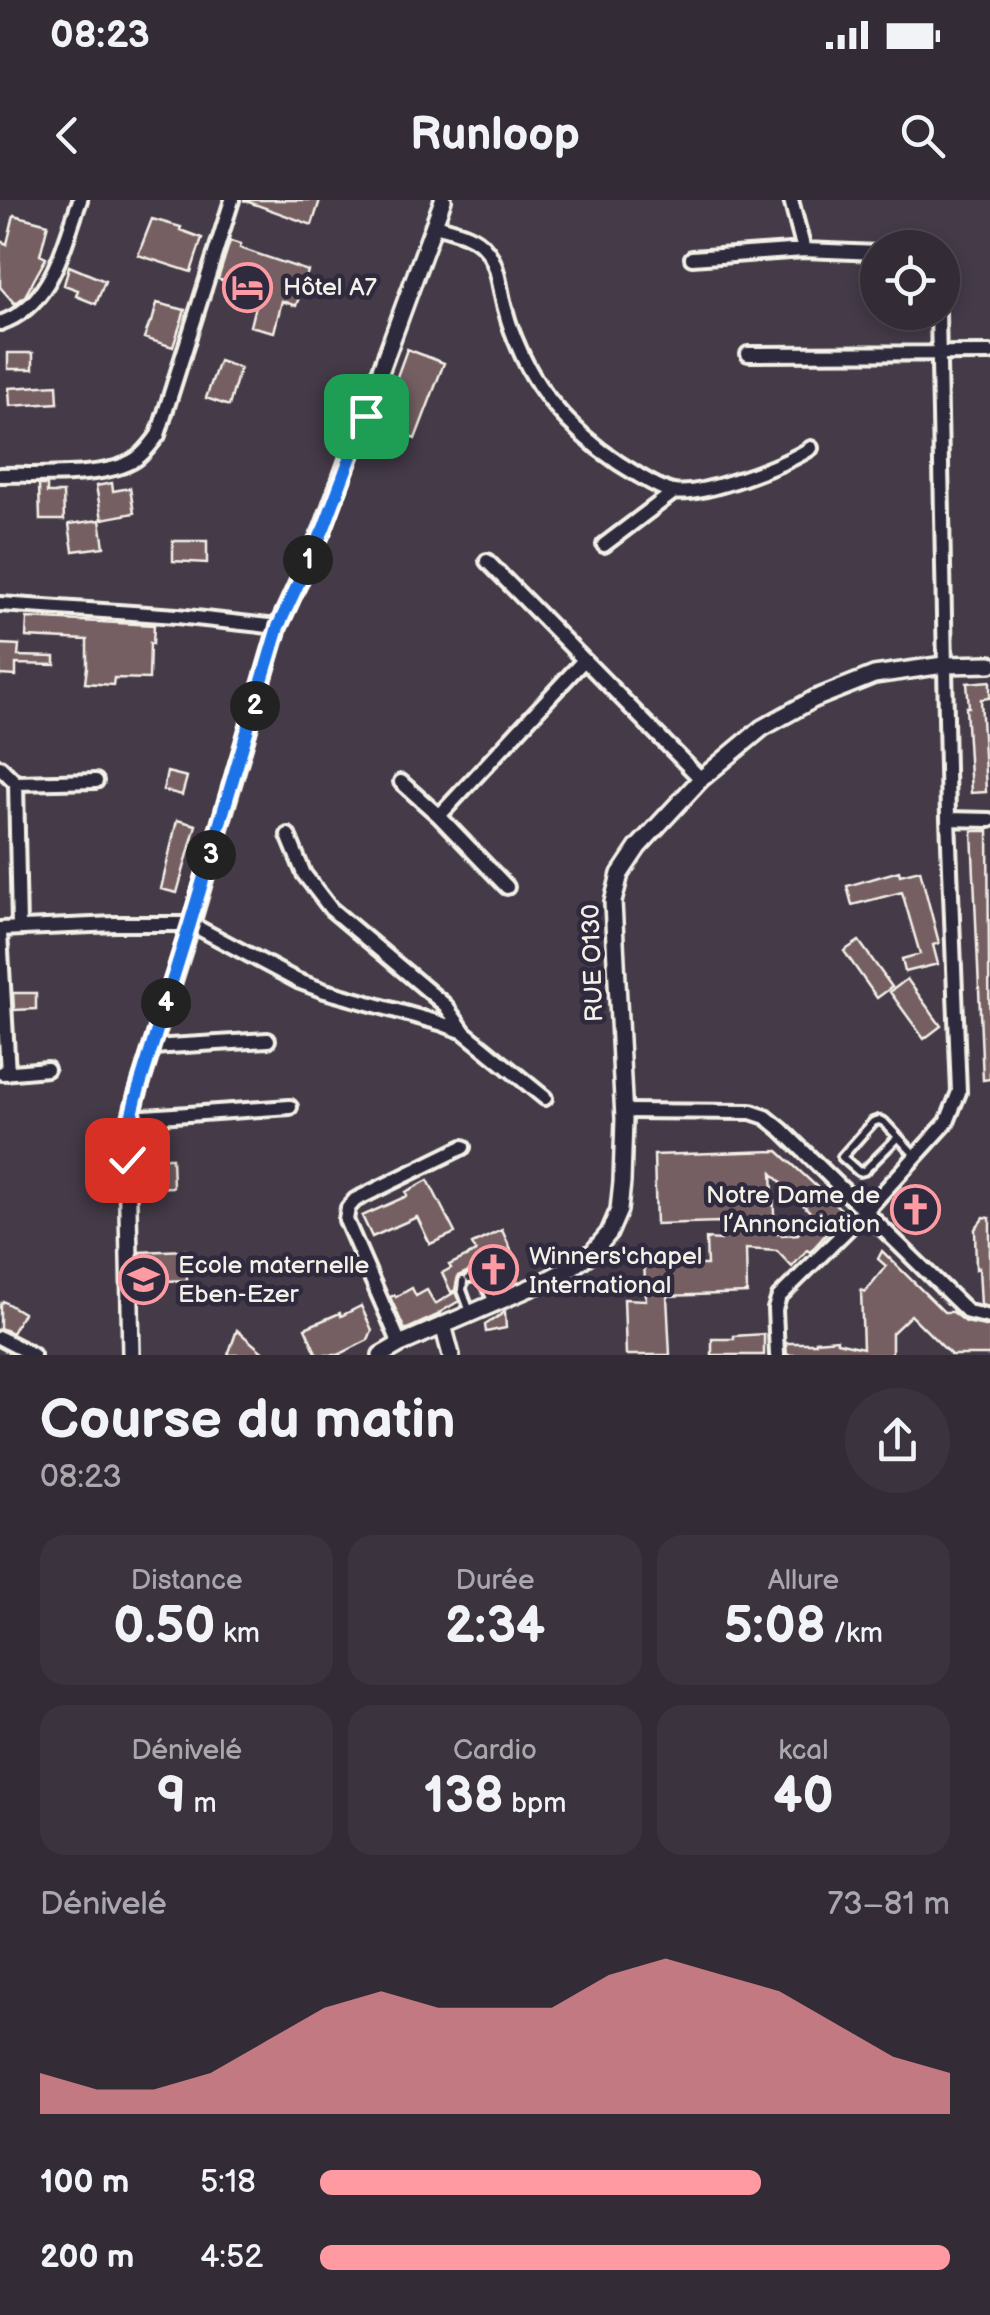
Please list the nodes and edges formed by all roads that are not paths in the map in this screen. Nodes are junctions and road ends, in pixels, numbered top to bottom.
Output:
1 (80, 200) edge
2 (232, 200) edge
3 (443, 200) edge
4 (790, 200) edge
5 (436, 224) junction
6 (804, 250) junction
7 (860, 252) edge
8 (692, 258) dead end
9 (0, 323) edge
10 (938, 330) edge
11 (990, 352) edge
12 (937, 353) junction
13 (748, 354) dead end
14 (810, 448) dead end
15 (0, 475) edge
16 (674, 492) junction
17 (604, 546) dead end
18 (487, 561) dead end
19 (0, 604) edge
20 (278, 627) junction
21 (584, 660) junction
22 (990, 664) edge
23 (944, 665) junction
24 (0, 767) edge
25 (701, 779) junction
26 (96, 782) dead end
27 (401, 782) dead end
28 (16, 783) junction
29 (439, 816) junction
30 (948, 819) junction
31 (990, 820) edge
32 (288, 835) dead end
33 (508, 887) dead end
34 (190, 924) junction
35 (18, 927) junction
36 (0, 931) edge
37 (464, 1032) junction
38 (268, 1040) dead end
39 (152, 1047) junction
40 (47, 1069) dead end
41 (4, 1073) edge
42 (545, 1098) dead end
43 (290, 1108) dead end
44 (624, 1111) junction
45 (131, 1118) junction
46 (898, 1137) junction
47 (464, 1147) dead end
48 (916, 1156) junction
49 (865, 1212) junction
50 (494, 1304) junction
51 (470, 1314) junction
52 (990, 1317) edge
53 (443, 1324) junction
54 (0, 1338) edge
55 (400, 1344) junction
56 (33, 1355) edge
57 (131, 1355) edge
58 (381, 1355) edge
59 (451, 1355) edge
60 (777, 1355) edge

1 - 9 street
2 - 15 street
3 - 5 street
4 - 6 street
5 - 16 street
5 - 20 street
6 - 7 street
6 - 8 street
10 - 12 street
11 - 12 street
12 - 13 street
12 - 23 street
14 - 16 street
16 - 17 street
18 - 21 street
19 - 20 street
20 - 34 street
21 - 25 street
21 - 29 street
22 - 23 street, RUE O130
23 - 25 street, RUE O130
23 - 30 street
24 - 28 street
25 - 44 street, RUE O130
26 - 28 street
27 - 29 street
28 - 35 street
29 - 33 street
30 - 31 street
30 - 48 street
32 - 37 street
34 - 35 street
34 - 37 street
34 - 39 street
35 - 36 street
36 - 41 street
37 - 42 street
38 - 39 street
39 - 45 street
40 - 41 street
43 - 45 street
44 - 49 street
44 - 50 street, RUE O130
45 - 57 street
46 - 46 lane
46 - 48 lane
47 - 55 street
48 - 49 street
49 - 52 street
49 - 60 street
50 - 51 street, RUE O130
50 - 51 lane
51 - 53 street, RUE O130
53 - 55 street, RUE O130
53 - 59 street
54 - 56 street
55 - 58 street, RUE O130

